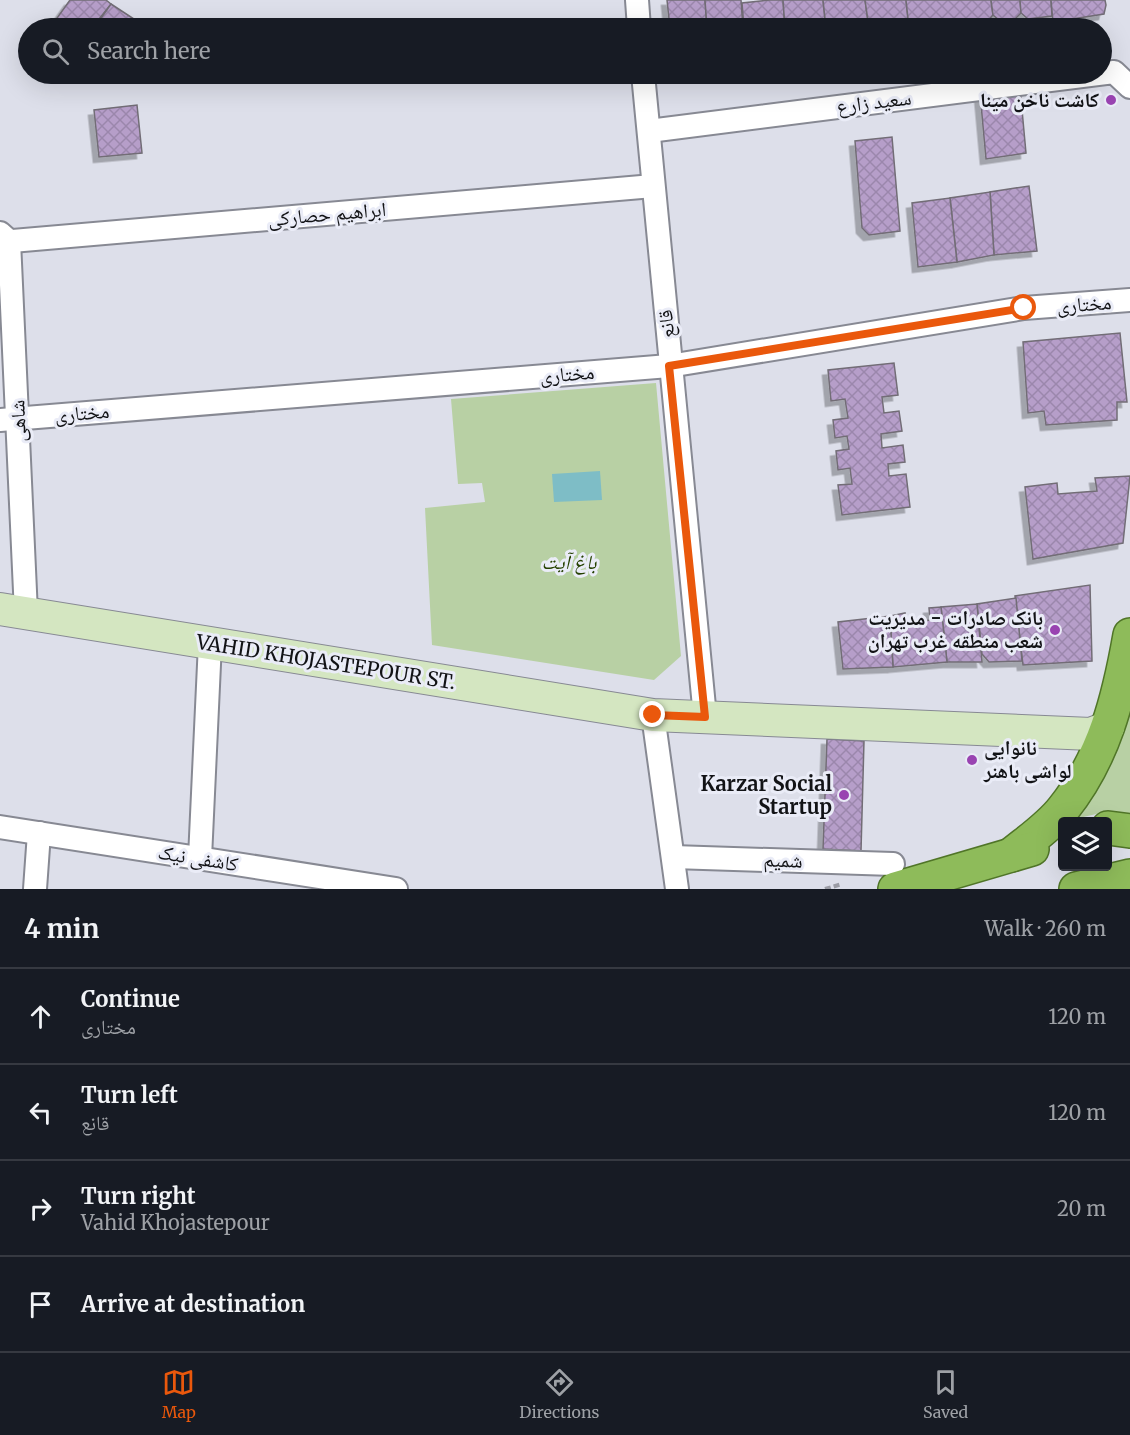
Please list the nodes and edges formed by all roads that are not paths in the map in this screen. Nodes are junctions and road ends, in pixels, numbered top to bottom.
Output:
1 (637, 0) edge
2 (638, 18) edge
3 (1112, 72) edge
4 (645, 84) edge
5 (1019, 84) edge
6 (1130, 87) edge
7 (649, 131) junction
8 (654, 186) junction
9 (3, 238) edge
10 (1130, 300) edge
11 (669, 366) junction
12 (9, 419) edge
13 (13, 611) edge
14 (1130, 634) edge
15 (210, 643) junction
16 (653, 715) junction
17 (705, 717) junction
18 (1108, 727) junction
19 (0, 827) edge
20 (1112, 829) edge
21 (1130, 831) edge
22 (39, 833) junction
23 (1058, 841) edge
24 (1011, 855) junction
25 (673, 857) junction
26 (200, 858) junction
27 (894, 876) edge
28 (1130, 876) edge
29 (35, 889) edge
30 (396, 889) edge
31 (677, 889) edge
32 (1076, 889) edge

1 - 2 street
3 - 6 street, سعید زارع
4 - 7 street, قانع
5 - 7 street, سعید زارع
7 - 8 street, قانع
8 - 9 street, ابراهیم حصارکی
8 - 11 street, قانع
9 - 12 street, شاهی
10 - 11 street, مختاری
11 - 12 street, مختاری
11 - 17 street, قانع
12 - 13 street, شاهی
13 - 15 main road, VAHID KHOJASTEPOUR ST.
14 - 18 highway
15 - 16 main road, VAHID KHOJASTEPOUR ST.
15 - 26 street
16 - 17 main road, VAHID KHOJASTEPOUR ST.
16 - 25 street
17 - 18 main road
18 - 24 highway
19 - 22 street, کاشفی نیک
20 - 21 highway
22 - 26 street, کاشفی نیک
22 - 29 street
23 - 24 highway
24 - 27 highway
25 - 27 street, شمیم
25 - 31 street
26 - 30 street, کاشفی نیک
28 - 32 highway

